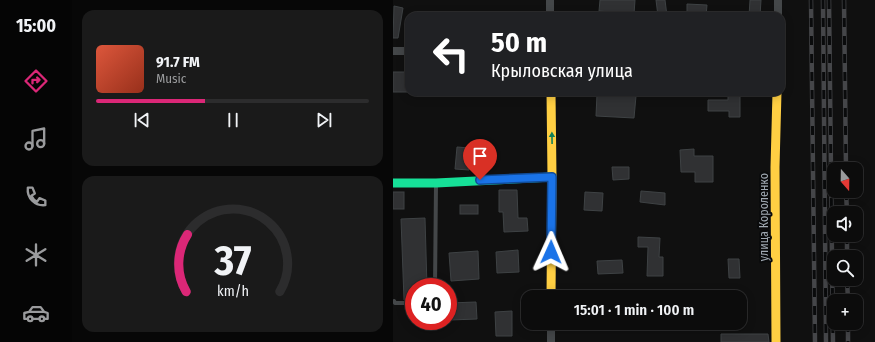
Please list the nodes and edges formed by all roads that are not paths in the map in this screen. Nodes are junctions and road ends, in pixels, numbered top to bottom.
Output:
1 (550, 0) edge
2 (778, 0) edge
3 (550, 12) edge
4 (778, 12) edge
5 (393, 51) edge
6 (405, 51) edge
7 (551, 96) edge
8 (777, 96) edge
9 (552, 177) junction
10 (393, 183) edge
11 (436, 183) junction
12 (435, 278) edge
13 (551, 290) edge
14 (394, 301) dead end
15 (405, 303) edge
16 (551, 330) edge
17 (551, 342) edge
18 (776, 342) edge

1 - 3 street
2 - 4 street
5 - 6 street
9 -> 7 street
8 - 18 street, улица Короленко
9 - 11 street
9 - 13 street
10 - 11 street
11 - 12 lane
14 - 15 lane
16 - 17 street

